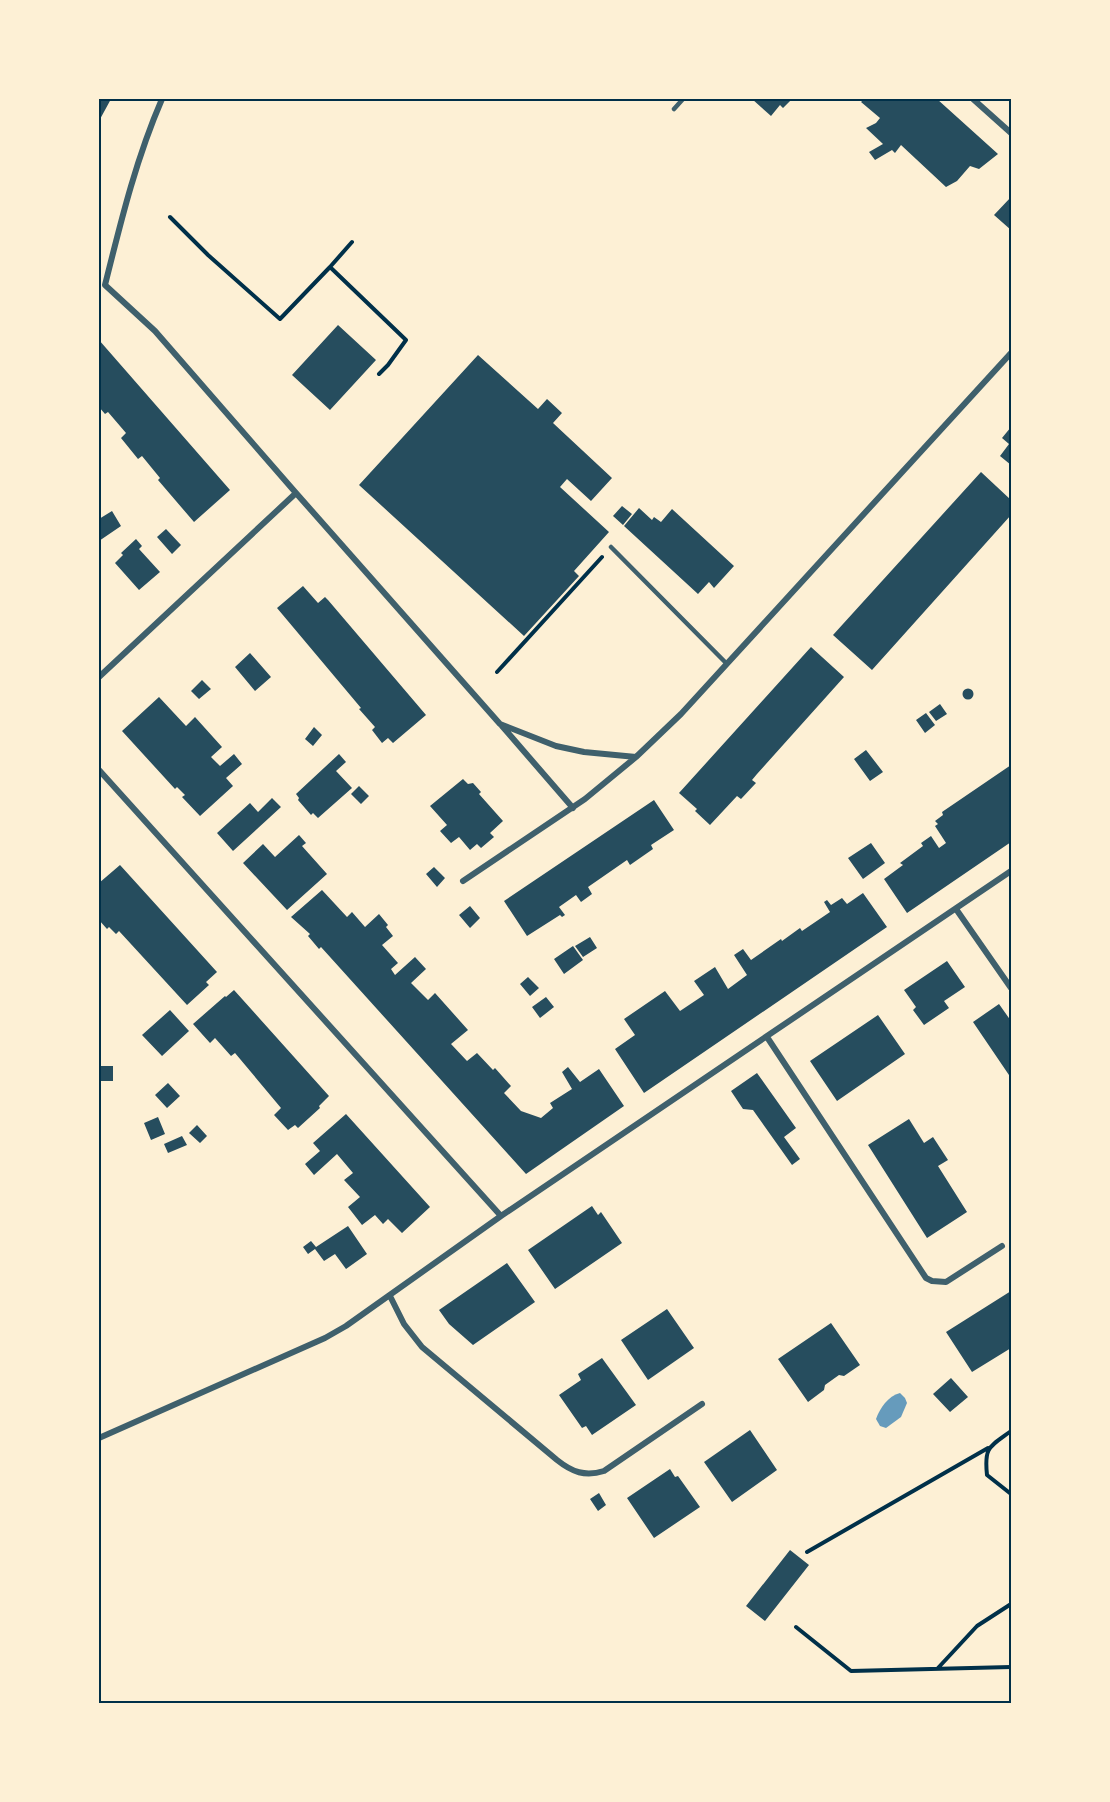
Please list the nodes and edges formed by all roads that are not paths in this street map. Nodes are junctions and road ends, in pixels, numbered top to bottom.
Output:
1 (162, 99) edge
2 (683, 99) edge
3 (973, 99) edge
4 (674, 109) dead end
5 (1011, 133) edge
6 (102, 284) edge
7 (1011, 353) edge
8 (296, 493) junction
9 (611, 547) road end
10 (727, 664) junction
11 (99, 677) edge
12 (500, 724) junction
13 (636, 757) junction
14 (99, 770) edge
15 (573, 808) junction
16 (1011, 871) edge
17 (463, 881) dead end
18 (956, 909) junction
19 (1011, 988) edge
20 (767, 1037) junction
21 (501, 1216) junction
22 (1002, 1246) dead end
23 (390, 1296) junction
24 (702, 1404) dead end
25 (99, 1438) edge

1 - 6 street
2 - 4 lane
3 - 5 street
6 - 8 street
7 - 10 street
8 - 11 street
8 - 12 street
9 - 10 lane
10 - 13 street
12 - 13 street
12 - 15 street
13 - 15 street
14 - 21 street
15 - 17 street
16 - 18 street
18 - 19 street
18 - 20 street
20 - 21 street
20 - 22 street
21 - 23 street
23 - 24 street
23 - 25 street

